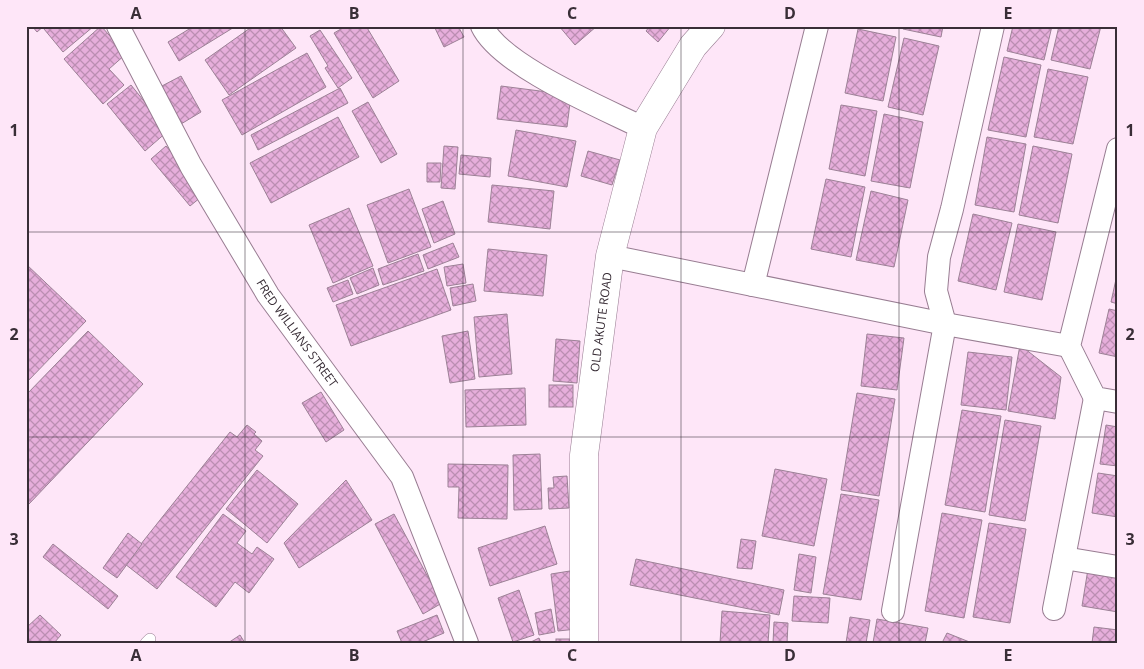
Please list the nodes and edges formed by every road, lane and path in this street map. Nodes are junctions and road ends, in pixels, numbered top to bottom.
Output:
1 (118, 26) edge
2 (482, 26) edge
3 (712, 26) edge
4 (817, 26) edge
5 (993, 26) edge
6 (643, 128) junction
7 (1118, 149) edge
8 (610, 256) junction
9 (753, 286) junction
10 (945, 324) junction
11 (1069, 346) junction
12 (1095, 398) junction
13 (1118, 402) edge
14 (1064, 558) junction
15 (1118, 567) edge
16 (1054, 609) dead end
17 (893, 611) dead end
18 (467, 643) edge
19 (584, 643) edge

1 - 18 street, FRED WILLIANS STREET
2 - 6 street
3 - 6 street, OLD AKUTE ROAD
4 - 9 street
5 - 10 street
6 - 8 street, OLD AKUTE ROAD
7 - 11 street
8 - 9 street
8 - 19 street, OLD AKUTE ROAD
9 - 10 street
10 - 11 street
10 - 17 street
11 - 12 street
12 - 13 street
12 - 14 street
14 - 15 street
14 - 16 street

